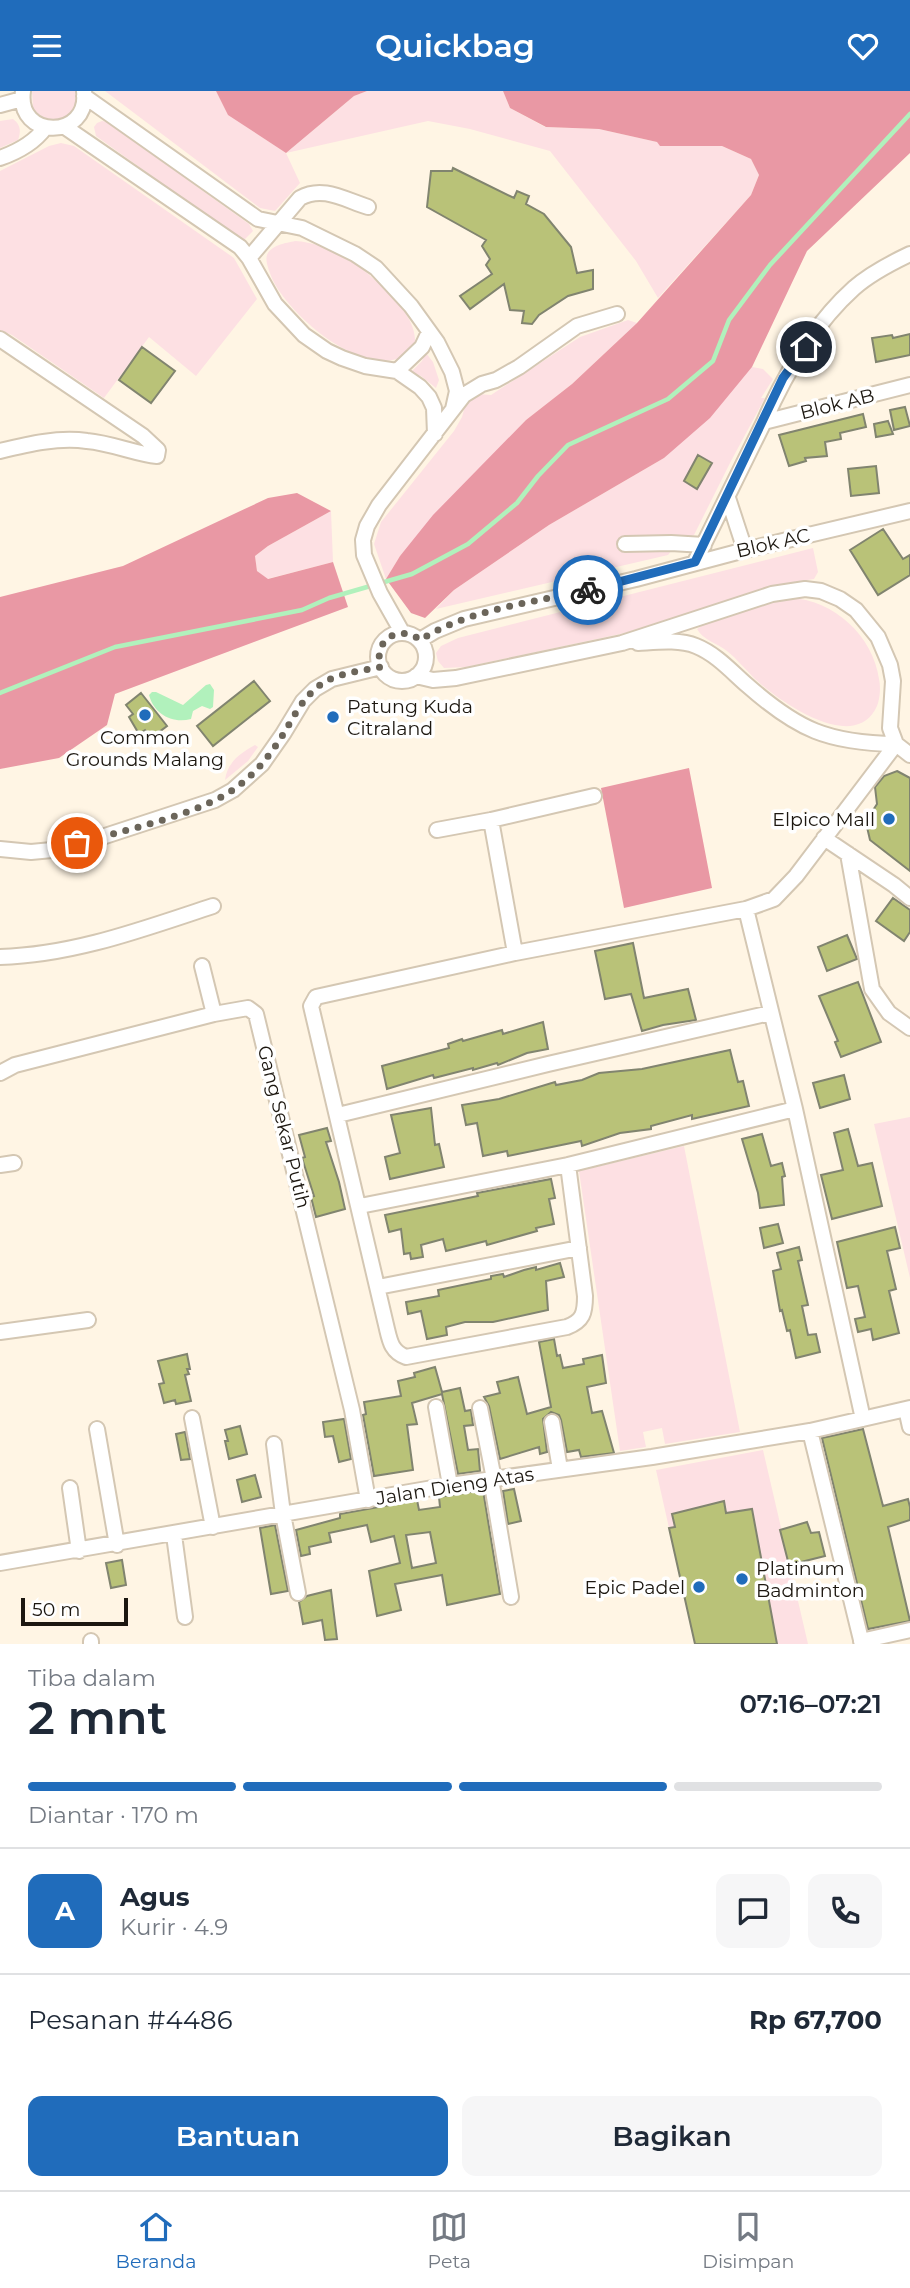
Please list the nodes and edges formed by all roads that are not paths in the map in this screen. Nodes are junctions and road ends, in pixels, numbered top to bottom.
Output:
1 (21, 94) edge
2 (84, 94) edge
3 (0, 105) edge
4 (65, 127) junction
5 (45, 128) junction
6 (0, 159) edge
7 (368, 207) dead end
8 (276, 223) junction
9 (910, 254) edge
10 (249, 258) junction
11 (617, 314) dead end
12 (429, 331) junction
13 (0, 339) edge
14 (397, 371) junction
15 (910, 385) edge
16 (453, 409) junction
17 (764, 422) junction
18 (435, 434) junction
19 (0, 451) edge
20 (728, 498) junction
21 (910, 510) edge
22 (625, 544) dead end
23 (704, 545) junction
24 (745, 550) junction
25 (695, 562) junction
26 (690, 620) junction
27 (402, 632) junction
28 (420, 640) junction
29 (622, 643) junction
30 (694, 645) junction
31 (381, 667) junction
32 (416, 677) junction
33 (896, 744) junction
34 (910, 755) edge
35 (594, 796) dead end
36 (491, 820) junction
37 (437, 830) dead end
38 (824, 838) junction
39 (0, 849) edge
40 (848, 854) junction
41 (910, 898) edge
42 (213, 906) dead end
43 (746, 909) junction
44 (515, 953) junction
45 (0, 957) edge
46 (202, 967) dead end
47 (770, 1013) junction
48 (214, 1014) junction
49 (910, 1028) edge
50 (0, 1073) edge
51 (795, 1109) junction
52 (338, 1115) junction
53 (568, 1165) junction
54 (360, 1206) junction
55 (579, 1248) junction
56 (379, 1287) junction
57 (88, 1320) dead end
58 (0, 1332) edge
59 (436, 1407) dead end
60 (480, 1408) dead end
61 (908, 1409) edge
62 (192, 1418) dead end
63 (863, 1419) junction
64 (552, 1422) dead end
65 (910, 1427) edge
66 (97, 1429) dead end
67 (810, 1431) junction
68 (274, 1444) dead end
69 (560, 1469) junction
70 (492, 1479) junction
71 (450, 1485) junction
72 (70, 1488) dead end
73 (368, 1500) junction
74 (283, 1514) junction
75 (213, 1527) junction
76 (174, 1535) junction
77 (117, 1545) junction
78 (79, 1551) junction
79 (0, 1563) edge
80 (298, 1594) dead end
81 (511, 1597) dead end
82 (185, 1617) dead end
83 (910, 1630) edge
84 (862, 1642) edge

1 - 3 street
1 - 5 street
2 - 4 street
2 - 8 street
4 - 5 street
4 - 10 street
5 - 6 street
7 - 8 street
8 - 10 street
8 - 12 street
9 - 17 street
10 - 14 street
11 - 16 street
12 - 14 street
12 - 16 street
13 - 19 street
14 - 18 street
15 - 17 street, Blok AB
16 - 18 street
17 - 20 street
18 - 27 street
20 - 23 street
20 - 24 street
21 - 24 street, Blok AC
22 - 23 street
23 - 25 street
24 - 25 street, Blok AC
25 - 28 street, Blok AC
26 - 29 street
26 - 30 street
26 - 33 street
27 - 28 street
27 - 31 street
28 - 32 street
29 - 30 street
29 - 32 street
30 - 33 street
31 - 32 street
31 - 39 street
33 - 34 street
33 - 38 street
35 - 36 street
36 - 37 street
36 - 44 street
38 - 40 street
38 - 43 street
40 - 41 street
40 - 49 street
42 - 45 street
43 - 44 street
43 - 47 street
44 - 52 street
46 - 48 street
47 - 51 street
47 - 52 street
48 - 50 street, Gang Sekar Putih
48 - 73 street, Gang Sekar Putih
51 - 53 street
51 - 63 street
52 - 54 street
53 - 54 street
53 - 55 street
54 - 56 street
55 - 56 street
55 - 56 street
57 - 58 street
59 - 71 street
60 - 70 street
61 - 63 street, Jalan Dieng Atas
61 - 65 street
62 - 75 street
63 - 67 street, Jalan Dieng Atas
64 - 69 street
66 - 77 street
67 - 69 street, Jalan Dieng Atas
67 - 84 street
68 - 74 street
69 - 70 street, Jalan Dieng Atas
70 - 71 street, Jalan Dieng Atas
70 - 81 street
71 - 73 street, Jalan Dieng Atas
72 - 78 street
73 - 74 street, Jalan Dieng Atas
74 - 75 street, Jalan Dieng Atas
74 - 80 street
75 - 76 street, Jalan Dieng Atas
76 - 77 street, Jalan Dieng Atas
76 - 82 street
77 - 78 street, Jalan Dieng Atas
78 - 79 street, Jalan Dieng Atas
83 - 84 street

